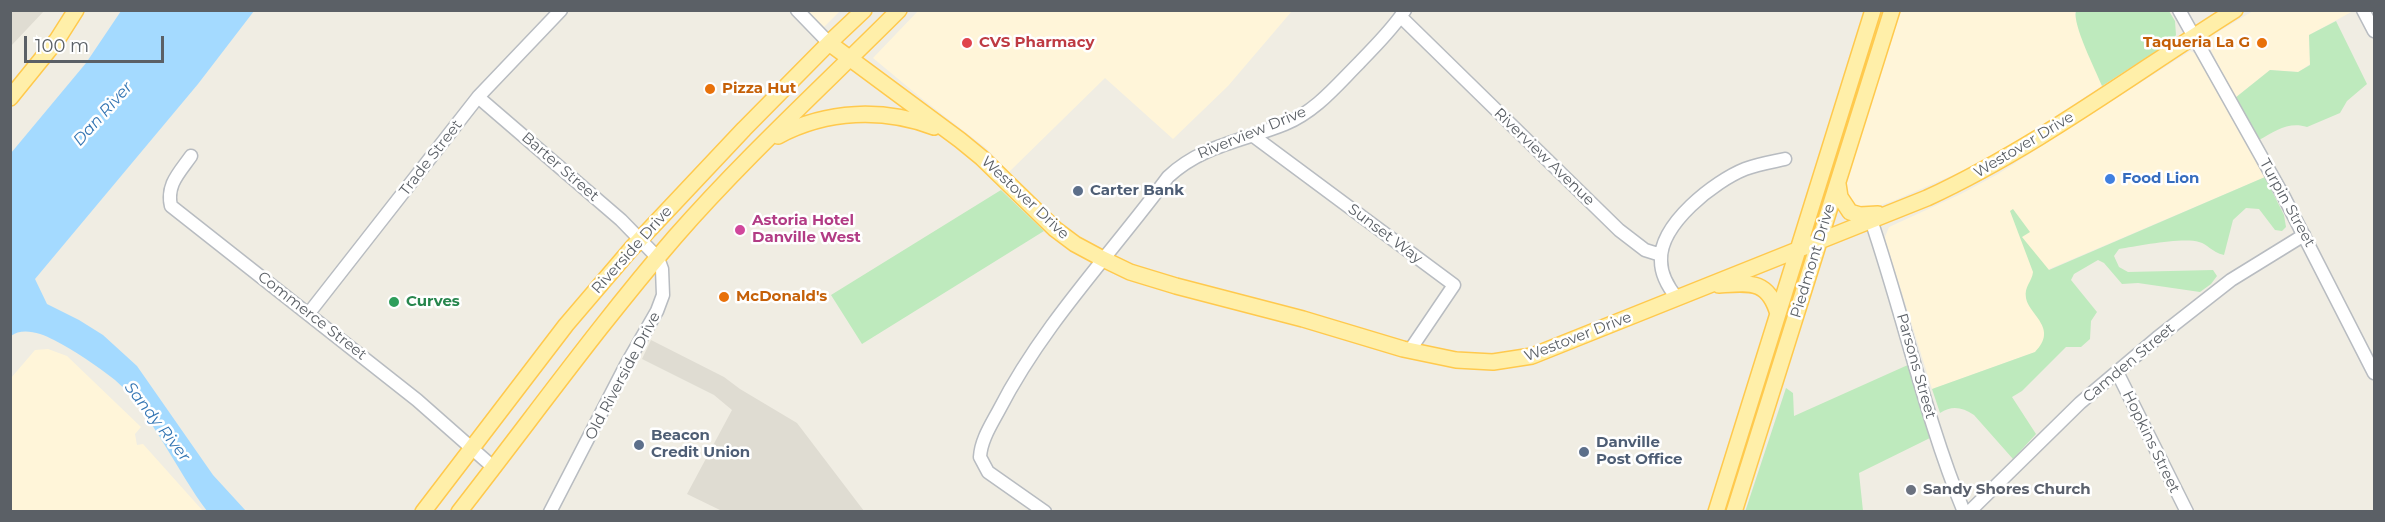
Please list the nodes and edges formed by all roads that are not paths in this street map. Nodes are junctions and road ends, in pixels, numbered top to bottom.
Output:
1 (76, 10) edge
2 (561, 10) edge
3 (797, 10) edge
4 (864, 10) edge
5 (899, 10) edge
6 (1873, 10) edge
7 (1892, 10) edge
8 (2179, 10) edge
9 (2235, 10) edge
10 (2363, 10) edge
11 (1403, 14) edge
12 (2374, 31) edge
13 (2195, 36) junction
14 (829, 43) junction
15 (852, 58) junction
16 (478, 97) junction
17 (10, 98) edge
18 (945, 131) junction
19 (1252, 135) junction
20 (765, 144) junction
21 (191, 156) dead end
22 (1785, 159) dead end
23 (1838, 181) junction
24 (1890, 213) junction
25 (1871, 220) junction
26 (2304, 235) junction
27 (640, 240) junction
28 (1819, 241) junction
29 (1798, 249) junction
30 (1661, 255) junction
31 (658, 258) junction
32 (1103, 260) junction
33 (1704, 286) junction
34 (1677, 298) junction
35 (309, 313) junction
36 (1778, 314) junction
37 (1410, 350) junction
38 (2117, 372) junction
39 (2374, 373) edge
40 (473, 448) junction
41 (493, 467) junction
42 (423, 512) edge
43 (459, 512) edge
44 (550, 512) edge
45 (1045, 512) edge
46 (1716, 512) edge
47 (1734, 512) edge
48 (1964, 512) edge
49 (1969, 512) edge
50 (2187, 512) edge

1 - 17 main road
2 - 16 street, Trade Street
3 - 14 street
4 - 14 main road, Riverside Drive
5 - 15 main road, Riverside Drive
6 - 29 main road, Piedmont Drive
7 - 23 main road, Piedmont Drive
8 - 13 street, Turpin Street
9 - 13 main road, Westover Drive
10 - 12 street
11 - 19 street, Riverview Drive
11 - 30 street, Riverview Avenue
13 - 24 main road, Westover Drive
13 - 26 street, Turpin Street
14 - 15 main road, Westover Drive
14 - 27 main road, Riverside Drive
15 - 18 main road, Westover Drive
15 - 20 main road, Riverside Drive
16 - 27 street, Barter Street
16 - 35 street, Trade Street
18 - 20 main road
18 - 32 main road, Westover Drive
19 - 32 street, Riverview Drive
19 - 37 street, Sunset Way
20 - 31 main road, Riverside Drive
21 - 35 street, Commerce Street
22 - 30 street
23 - 24 main road
23 - 28 main road, Piedmont Drive
24 - 25 main road, Westover Drive
25 - 28 main road, Westover Drive
25 - 48 street, Parsons Street
26 - 38 street, Camden Street
26 - 39 street, Turpin Street
27 - 31 street
27 - 40 main road, Riverside Drive
28 - 29 main road, Westover Drive
28 - 47 main road, Piedmont Drive
29 - 33 main road, Westover Drive
29 - 36 main road, Piedmont Drive
30 - 34 street
31 - 41 main road, Riverside Drive
31 - 44 street, Old Riverside Drive
32 - 37 main road, Westover Drive
32 - 45 street, Riverview Drive
33 - 34 main road, Westover Drive
33 - 36 main road
34 - 37 main road, Westover Drive
35 - 40 street, Commerce Street
36 - 46 main road, Piedmont Drive
38 - 49 street, Camden Street
38 - 50 street, Hopkins Street
40 - 41 street, Commerce Street
40 - 42 main road, Riverside Drive
41 - 43 main road, Riverside Drive

